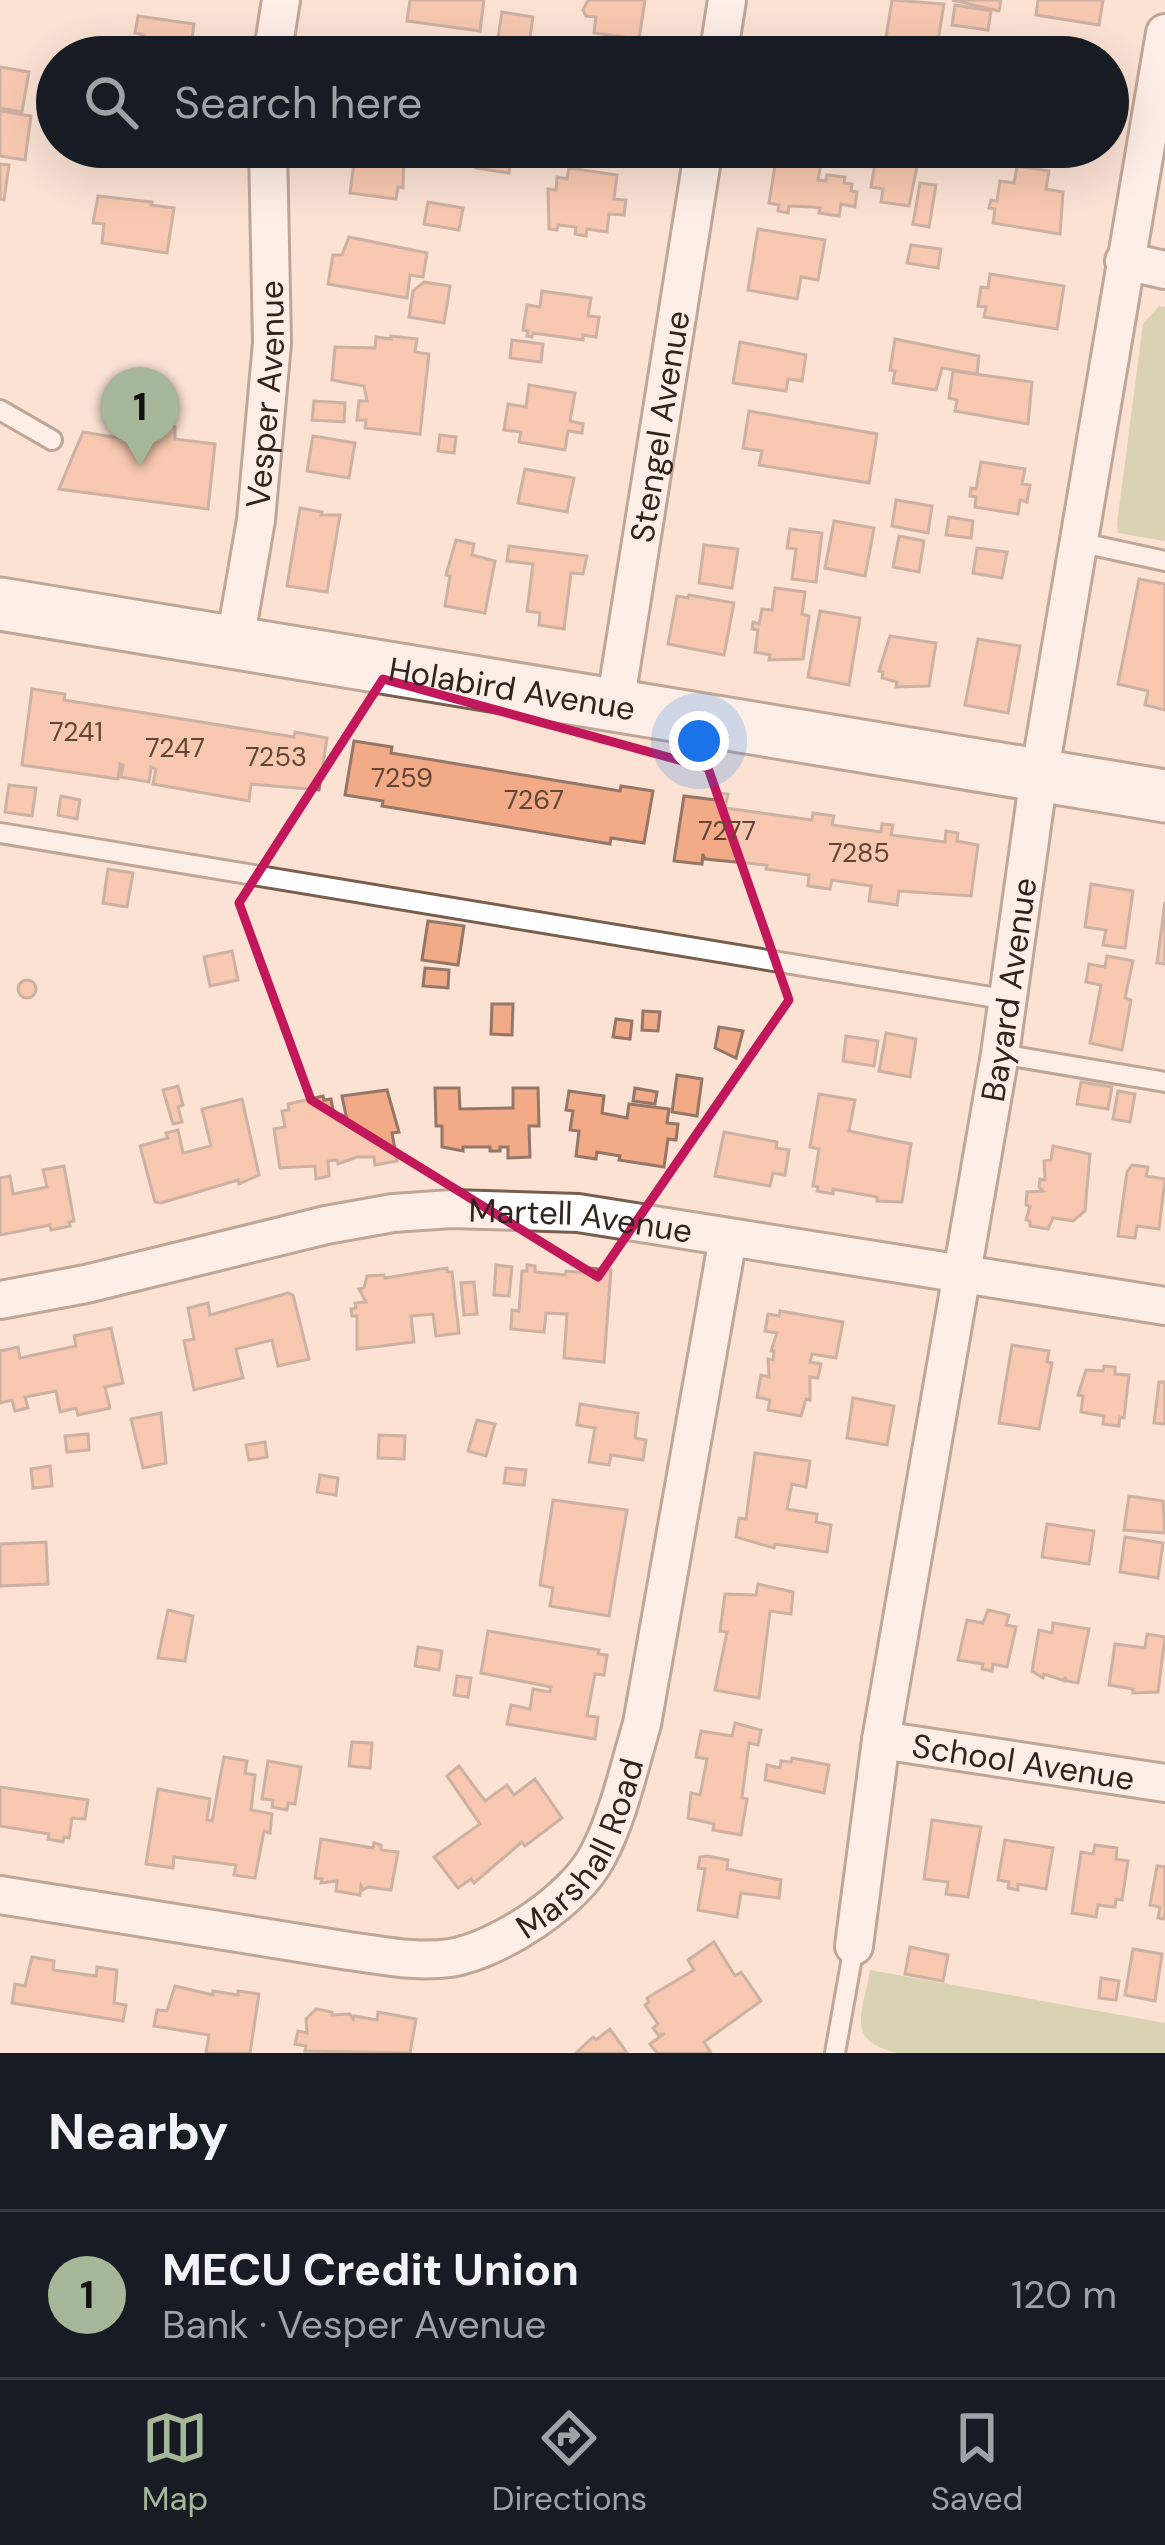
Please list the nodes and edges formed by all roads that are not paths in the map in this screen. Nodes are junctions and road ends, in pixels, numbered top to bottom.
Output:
1 (281, 0) edge
2 (727, 0) edge
3 (1165, 33) edge
4 (275, 36) edge
5 (721, 36) edge
6 (268, 168) edge
7 (701, 168) edge
8 (1124, 261) junction
9 (1165, 270) edge
10 (0, 410) edge
11 (52, 440) dead end
12 (1078, 542) junction
13 (1165, 561) edge
14 (0, 604) edge
15 (235, 641) junction
16 (615, 705) junction
17 (1040, 776) junction
18 (1165, 796) edge
19 (0, 833) edge
20 (1009, 1000) junction
21 (1000, 1054) junction
22 (1165, 1082) edge
23 (728, 1238) junction
24 (962, 1275) junction
25 (0, 1300) edge
26 (1165, 1306) edge
27 (880, 1740) junction
28 (1165, 1783) edge
29 (0, 1895) edge
30 (854, 1946) joint
31 (835, 2053) edge

1 - 4 street
2 - 5 street
3 - 8 street, Bayard Avenue
6 - 15 street, Vesper Avenue
7 - 16 street, Stengel Avenue
8 - 9 street
8 - 12 street, Bayard Avenue
10 - 11 lane
12 - 13 lane
12 - 17 street, Bayard Avenue
14 - 15 main road, Holabird Avenue
15 - 16 main road, Holabird Avenue
16 - 17 main road, Holabird Avenue
17 - 18 main road, Holabird Avenue
17 - 20 street, Bayard Avenue
19 - 20 lane
20 - 21 street, Bayard Avenue
21 - 22 lane
21 - 24 street, Bayard Avenue
23 - 24 street, Martell Avenue
23 - 25 street, Martell Avenue
23 - 29 street, Marshall Road
24 - 26 street, Martell Avenue
24 - 27 street, Bayard Avenue
27 - 28 street, School Avenue
27 - 30 street, Bayard Avenue
30 - 31 lane

